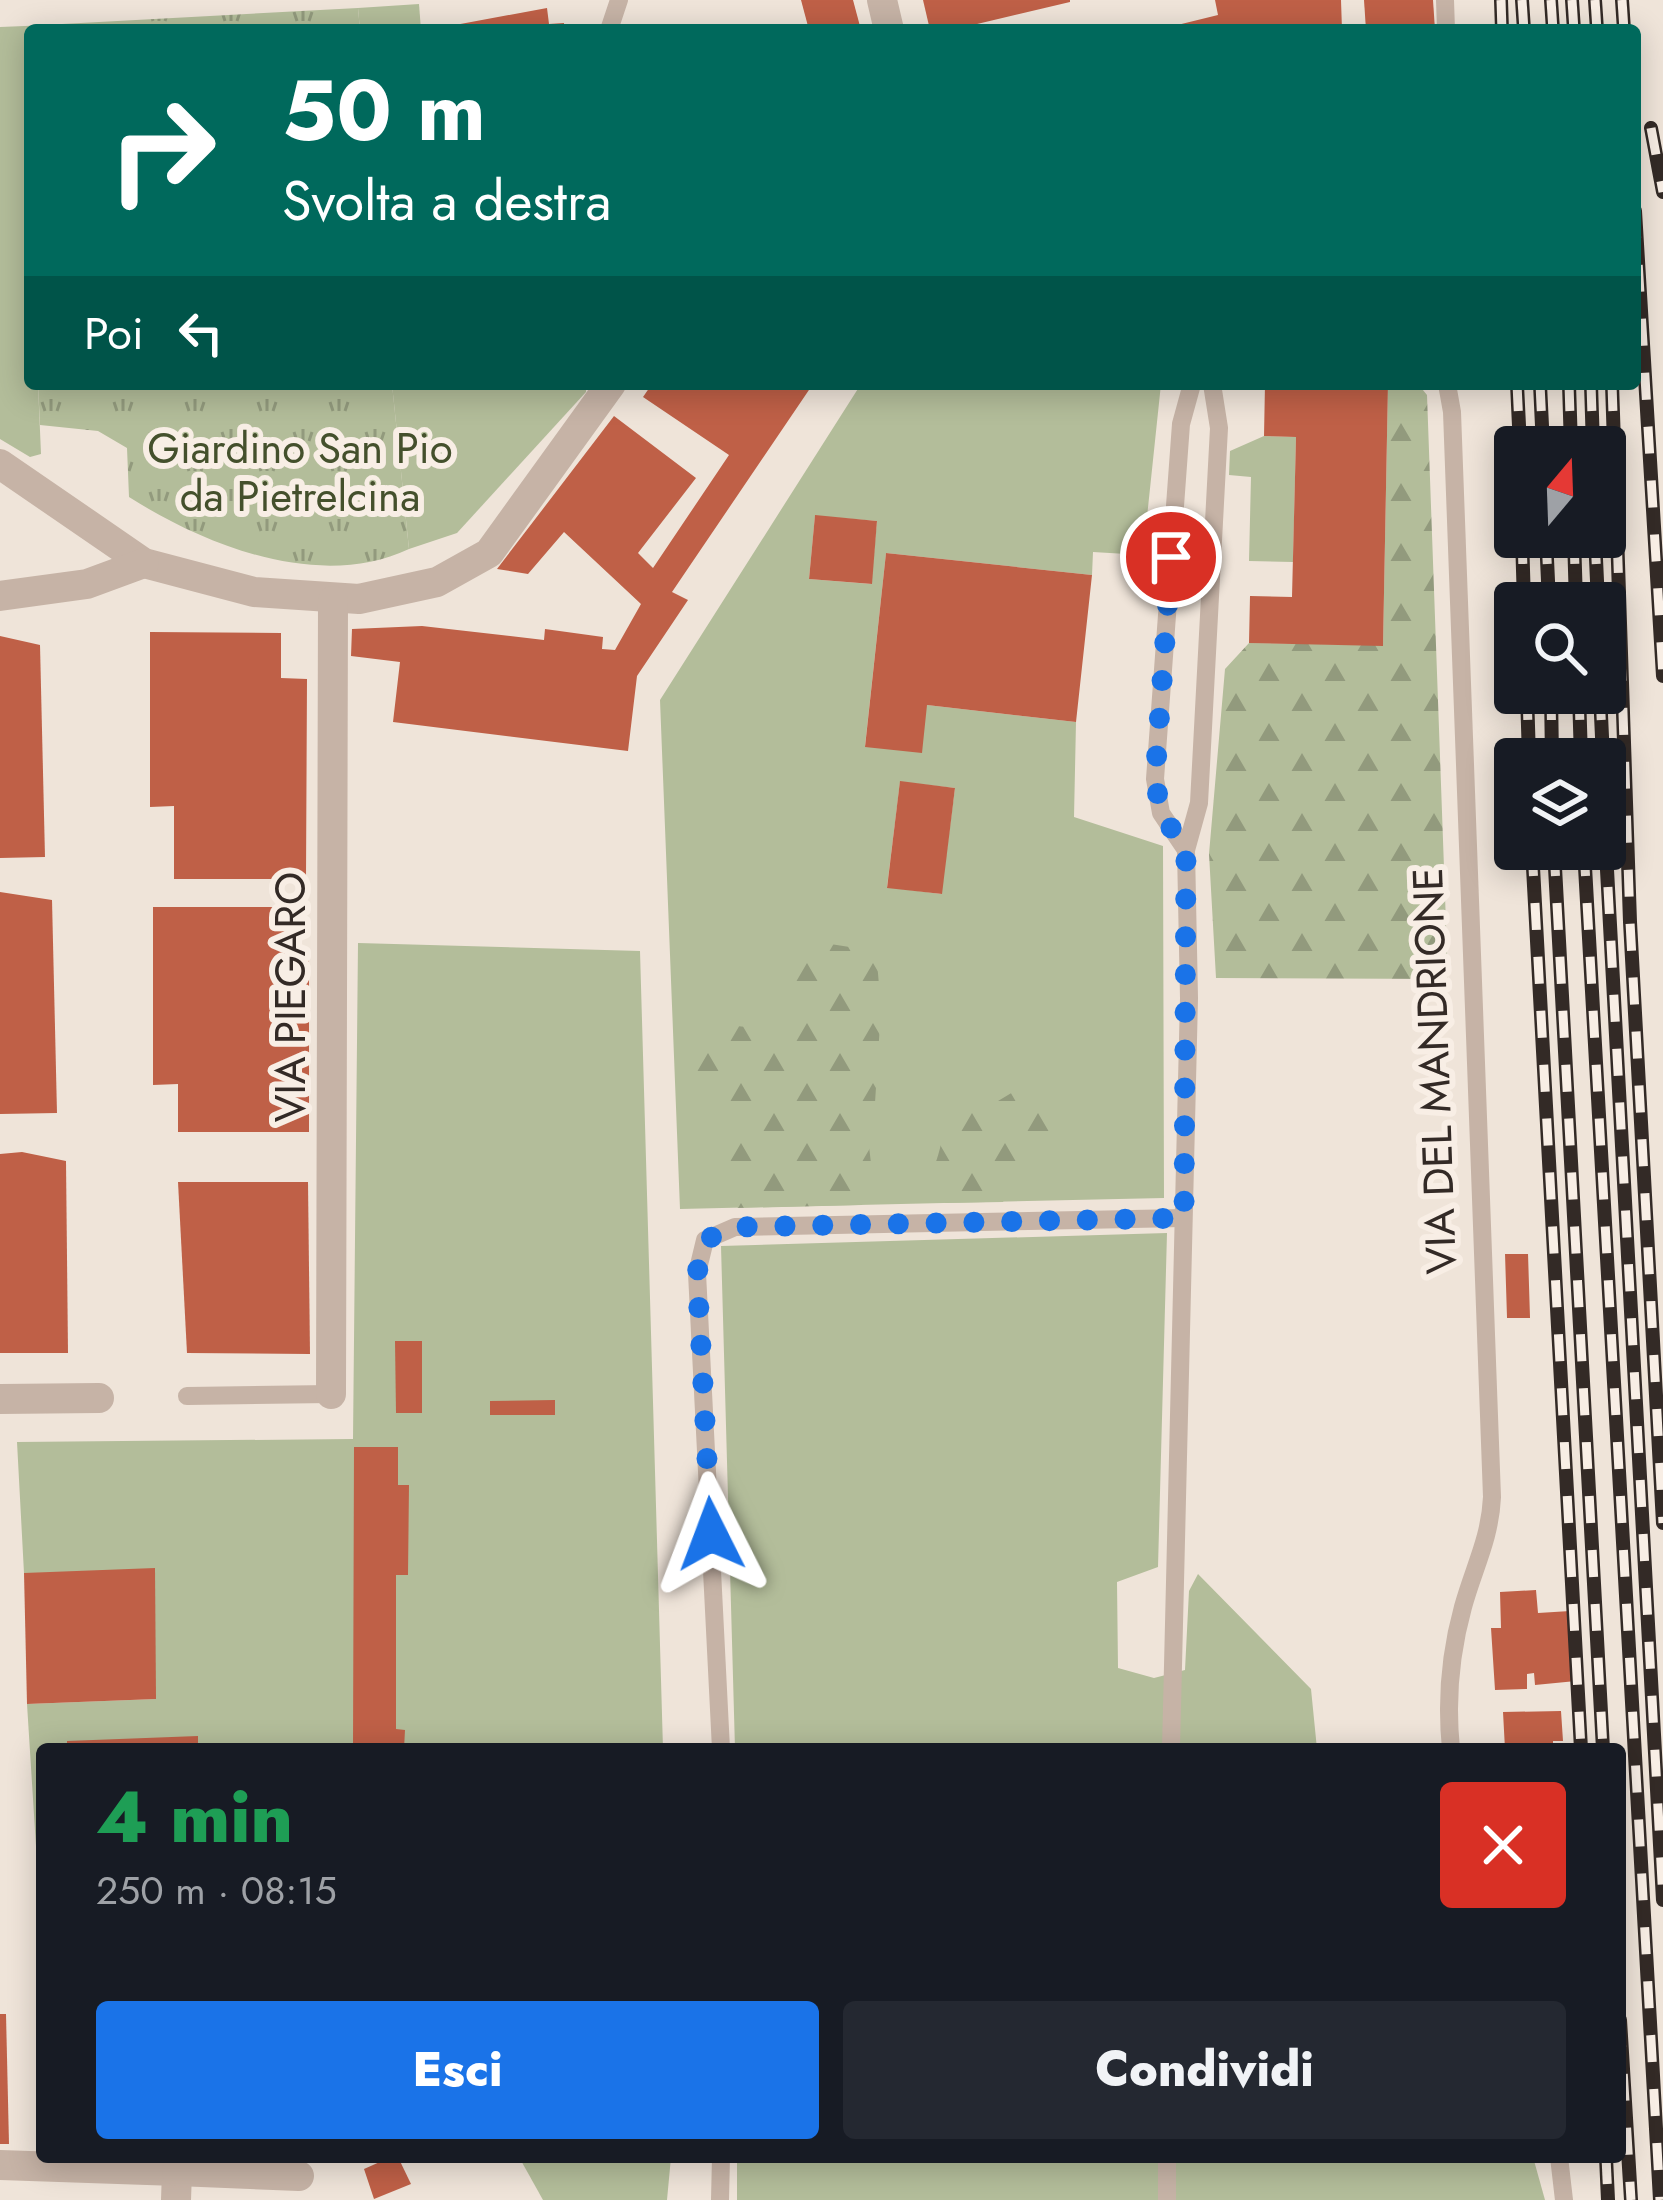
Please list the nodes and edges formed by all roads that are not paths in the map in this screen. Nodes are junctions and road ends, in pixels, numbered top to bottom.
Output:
1 (603, 390) edge
2 (1190, 390) edge
3 (1213, 390) edge
4 (1448, 390) edge
5 (0, 464) edge
6 (144, 562) junction
7 (0, 596) edge
8 (333, 601) junction
9 (1186, 850) junction
10 (1184, 1218) junction
11 (331, 1394) joint
12 (187, 1396) dead end
13 (99, 1398) dead end
14 (0, 1399) edge
15 (721, 1743) edge
16 (1171, 1743) edge
17 (1450, 1743) edge
18 (721, 2163) edge
19 (1167, 2163) edge
20 (1560, 2163) edge
21 (0, 2165) edge
22 (299, 2176) dead end
23 (176, 2186) edge
24 (721, 2200) edge
25 (1167, 2200) edge
26 (1564, 2200) edge

1 - 8 street
2 - 9 lane
3 - 9 lane
4 - 17 lane, VIA DEL MANDRIONE
5 - 6 street
6 - 7 street
6 - 8 street
8 - 11 street, VIA PIEGARO
9 - 10 lane
10 - 15 lane
10 - 16 lane
11 - 12 lane
13 - 14 street
18 - 24 lane
19 - 25 lane
20 - 26 lane
21 - 23 street
22 - 23 street

